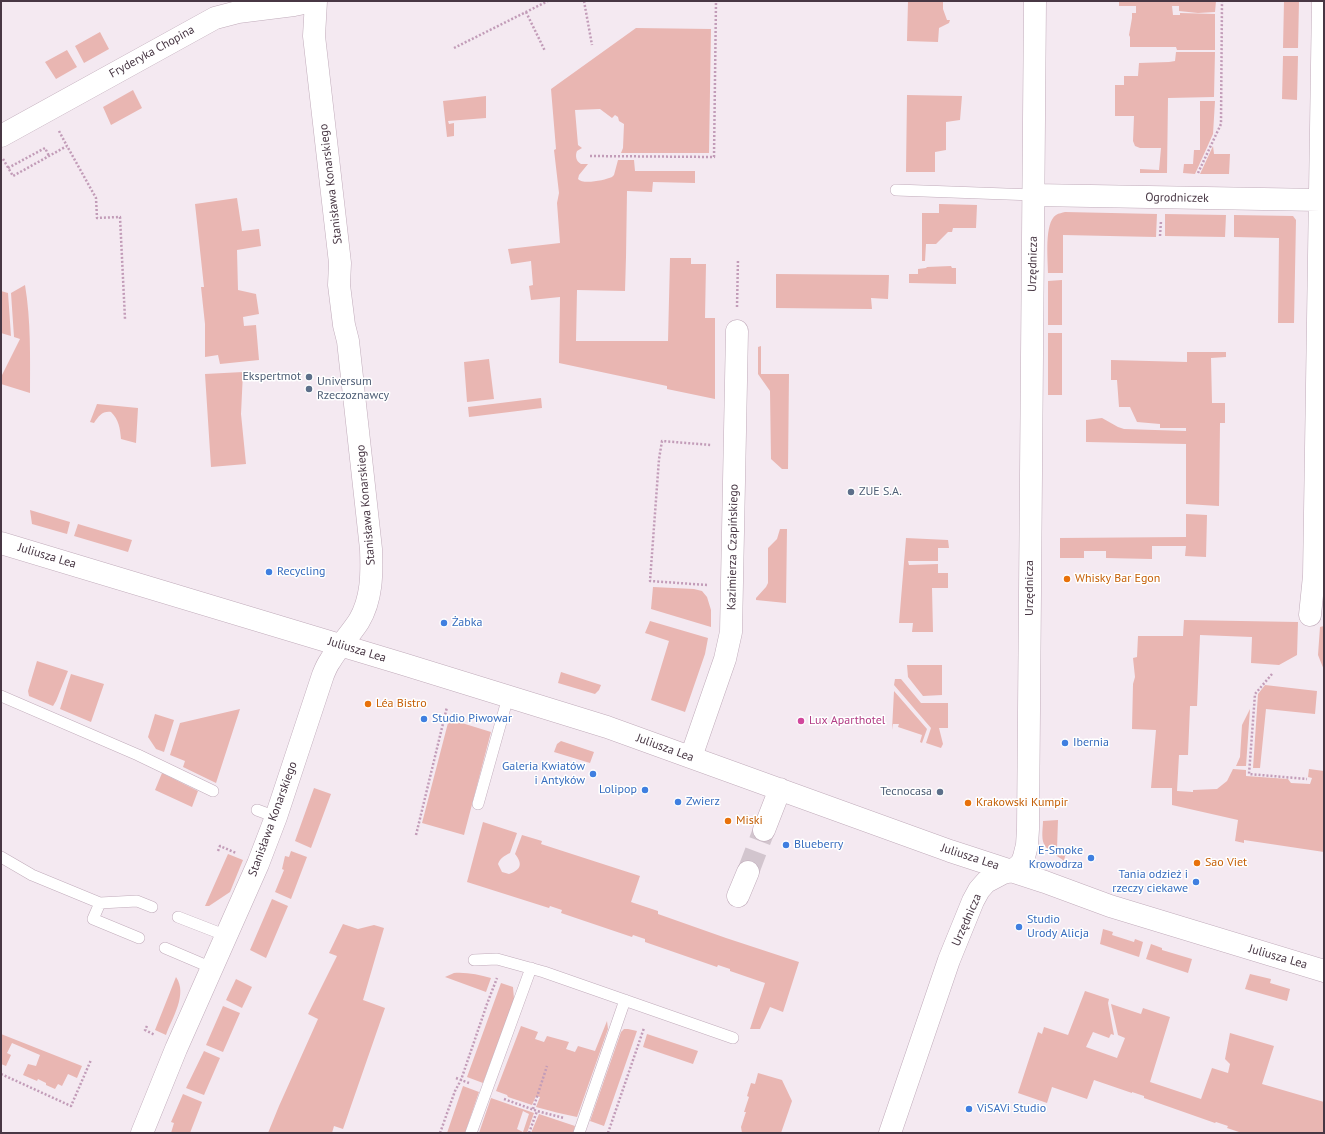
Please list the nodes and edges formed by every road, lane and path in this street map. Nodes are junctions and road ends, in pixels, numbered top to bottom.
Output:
1 (315, 1) edge
2 (548, 1) edge
3 (584, 1) edge
4 (716, 1) edge
5 (1035, 1) edge
6 (1222, 1) edge
7 (1323, 1) edge
8 (526, 12) junction
9 (592, 45) dead end
10 (454, 48) dead end
11 (545, 51) dead end
12 (56, 126) dead end
13 (1, 136) edge
14 (67, 146) junction
15 (1, 156) edge
16 (50, 156) junction
17 (590, 156) dead end
18 (8, 168) junction
19 (1196, 179) dead end
20 (896, 190) dead end
21 (1034, 195) junction
22 (1320, 200) junction
23 (738, 259) dead end
24 (125, 319) dead end
25 (738, 331) joint
26 (712, 445) dead end
27 (1, 543) edge
28 (709, 585) dead end
29 (1310, 615) dead end
30 (340, 645) junction
31 (1272, 674) dead end
32 (1, 696) edge
33 (508, 696) junction
34 (447, 707) dead end
35 (690, 757) junction
36 (1308, 779) dead end
37 (780, 789) junction
38 (213, 791) dead end
39 (478, 804) dead end
40 (764, 830) tunnel mouth
41 (416, 835) dead end
42 (218, 851) dead end
43 (241, 855) dead end
44 (1, 857) edge
45 (1012, 871) junction
46 (748, 872) tunnel mouth
47 (738, 896) dead end
48 (100, 903) junction
49 (152, 907) dead end
50 (178, 917) dead end
51 (227, 936) junction
52 (139, 938) dead end
53 (165, 948) dead end
54 (474, 960) dead end
55 (212, 968) junction
56 (532, 968) junction
57 (1324, 971) edge
58 (497, 980) dead end
59 (625, 1000) junction
60 (642, 1032) dead end
61 (733, 1038) dead end
62 (91, 1060) dead end
63 (547, 1066) dead end
64 (1, 1074) edge
65 (504, 1098) dead end
66 (533, 1109) junction
67 (537, 1111) junction
68 (563, 1118) dead end
69 (142, 1133) edge
70 (440, 1133) edge
71 (471, 1133) edge
72 (529, 1133) edge
73 (579, 1133) edge
74 (608, 1133) edge
75 (890, 1133) edge

1 - 13 street, Fryderyka Chopina
1 - 30 street, Stanisława Konarskiego
2 - 8 path
3 - 9 path
4 - 17 path
5 - 21 street, Urzędnicza
6 - 19 path
7 - 22 street
8 - 10 path
8 - 11 path
12 - 14 path
14 - 16 path
14 - 24 path
15 - 18 path
16 - 18 path
16 - 18 path
20 - 21 lane
21 - 22 street, Ogrodniczek
21 - 45 street, Urzędnicza
22 - 29 street
23 - 25 path
25 - 35 street, Kazimierza Czapińskiego
26 - 28 path
27 - 30 street, Juliusza Lea
30 - 33 street, Juliusza Lea
30 - 51 street, Stanisława Konarskiego
31 - 36 path
32 - 38 lane
33 - 35 street, Juliusza Lea
33 - 39 lane
34 - 41 path
35 - 37 street, Juliusza Lea
37 - 40 street
37 - 45 street, Juliusza Lea
42 - 43 path
44 - 48 lane
45 - 57 street, Juliusza Lea
45 - 75 street, Urzędnicza
46 - 47 street
48 - 49 lane
48 - 52 lane
50 - 51 lane
51 - 55 street, Stanisława Konarskiego
53 - 55 lane
54 - 56 lane
55 - 69 street, Stanisława Konarskiego
56 - 59 lane
56 - 71 lane
58 - 70 path
59 - 61 lane
59 - 73 lane
60 - 74 path
62 - 64 path
63 - 66 path
65 - 66 path
66 - 67 path
67 - 68 path
67 - 72 path

